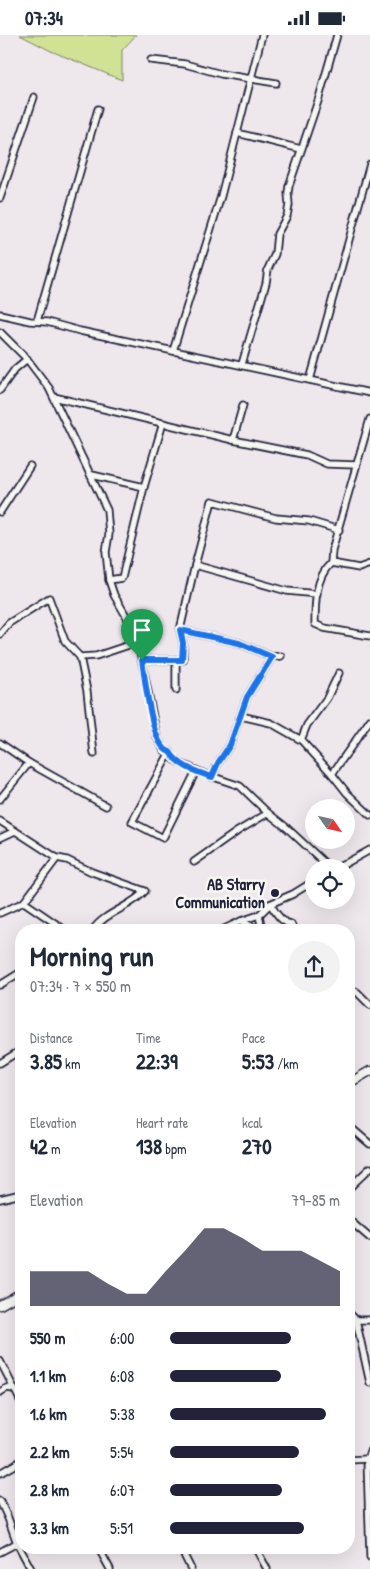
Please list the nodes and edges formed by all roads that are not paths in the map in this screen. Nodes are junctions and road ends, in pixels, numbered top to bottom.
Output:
1 (262, 35) edge
2 (337, 35) edge
3 (151, 60) dead end
4 (250, 79) junction
5 (276, 83) dead end
6 (34, 97) dead end
7 (98, 109) dead end
8 (237, 133) junction
9 (301, 149) junction
10 (370, 164) edge
11 (369, 172) edge
12 (0, 198) edge
13 (0, 314) edge
14 (36, 321) junction
15 (0, 331) edge
16 (173, 351) junction
17 (27, 359) junction
18 (242, 365) junction
19 (310, 381) junction
20 (0, 390) edge
21 (370, 393) edge
22 (54, 397) junction
23 (243, 405) dead end
24 (370, 419) edge
25 (163, 423) junction
26 (233, 439) junction
27 (356, 465) junction
28 (30, 466) dead end
29 (92, 475) junction
30 (144, 487) junction
31 (0, 512) edge
32 (339, 530) junction
33 (331, 563) junction
34 (370, 564) edge
35 (194, 565) junction
36 (109, 581) junction
37 (317, 594) junction
38 (180, 630) junction
39 (0, 634) edge
40 (370, 636) edge
41 (138, 642) junction
42 (282, 656) dead end
43 (80, 657) junction
44 (272, 657) junction
45 (142, 660) junction
46 (176, 660) junction
47 (339, 673) dead end
48 (176, 690) dead end
49 (241, 716) junction
50 (370, 720) edge
51 (301, 740) junction
52 (0, 743) edge
53 (170, 752) junction
54 (94, 754) dead end
55 (30, 763) junction
56 (196, 771) junction
57 (332, 774) junction
58 (212, 777) junction
59 (0, 799) edge
60 (106, 806) dead end
61 (268, 813) junction
62 (370, 815) edge
63 (0, 821) edge
64 (15, 831) junction
65 (0, 839) edge
66 (370, 850) edge
67 (57, 858) junction
68 (321, 859) edge
69 (354, 859) edge
70 (194, 863) dead end
71 (305, 886) edge
72 (24, 902) junction
73 (270, 904) junction
74 (0, 913) edge
75 (259, 915) junction
76 (241, 921) junction
77 (54, 924) edge
78 (97, 924) edge
79 (235, 924) edge
80 (248, 924) edge
81 (260, 924) edge
82 (286, 924) edge
83 (15, 976) edge
84 (0, 985) edge
85 (355, 992) edge
86 (370, 1005) edge
87 (15, 1054) edge
88 (0, 1063) edge
89 (370, 1071) edge
90 (355, 1080) edge
91 (355, 1130) edge
92 (370, 1144) edge
93 (370, 1168) edge
94 (355, 1182) edge
95 (15, 1195) edge
96 (0, 1199) edge
97 (355, 1225) edge
98 (370, 1238) edge
99 (15, 1296) edge
100 (0, 1305) edge
101 (356, 1320) joint
102 (370, 1320) edge
103 (0, 1361) edge
104 (370, 1383) edge
105 (14, 1389) joint
106 (0, 1392) edge
107 (370, 1451) edge
108 (367, 1459) junction
109 (355, 1460) edge
110 (15, 1464) edge
111 (0, 1473) edge
112 (0, 1501) edge
113 (369, 1504) edge
114 (15, 1537) edge
115 (15, 1544) edge
116 (370, 1545) edge
117 (0, 1552) edge
118 (23, 1554) edge
119 (102, 1554) edge
120 (184, 1554) edge
121 (259, 1554) edge
122 (370, 1557) edge
123 (31, 1569) edge
124 (110, 1569) edge
125 (191, 1569) edge
126 (267, 1569) edge

1 - 4 street
2 - 9 street
3 - 4 street
4 - 5 street
4 - 8 street
6 - 12 street
7 - 14 street
8 - 9 street
8 - 16 street
9 - 18 street
10 - 11 street
11 - 19 street
13 - 14 street
14 - 16 street
15 - 17 street
16 - 18 street
17 - 20 street
17 - 22 street
18 - 19 street
19 - 21 street
22 - 25 street
22 - 29 street
23 - 26 street
24 - 27 street
25 - 26 street
25 - 30 street
26 - 27 street
27 - 32 street
28 - 31 street
29 - 30 street
29 - 36 street
30 - 36 street
32 - 33 street
32 - 35 street
33 - 34 street
33 - 37 street
35 - 37 street
35 - 38 street
36 - 41 street
37 - 40 street
38 - 44 street
38 - 46 street
39 - 43 street
41 - 43 street
41 - 45 street
42 - 44 street
43 - 54 street
44 - 49 street
45 - 46 street
45 - 53 street
46 - 48 street
47 - 51 street
49 - 51 street
49 - 58 street
50 - 57 street
51 - 57 street
52 - 55 street
53 - 56 street
53 - 56 street
55 - 59 street
55 - 60 street
56 - 58 street
57 - 62 street
58 - 61 street
61 - 68 street
61 - 70 street
63 - 64 street
64 - 65 street
64 - 67 street
66 - 69 street
67 - 72 street
67 - 78 street
71 - 73 street
72 - 74 street
72 - 77 street
73 - 75 street
73 - 82 street
75 - 76 street
75 - 81 street
76 - 79 street
76 - 80 street
83 - 84 street
85 - 86 street
87 - 88 street
89 - 90 street
91 - 92 street
93 - 94 street
95 - 96 street
97 - 98 street
99 - 100 street
101 - 102 street
101 - 104 street
103 - 105 street
105 - 106 street
107 - 108 street
108 - 109 street
108 - 113 street
110 - 111 street
112 - 114 street
113 - 116 street
115 - 117 street
116 - 122 street
118 - 123 street
119 - 124 street
120 - 125 street
121 - 126 street

